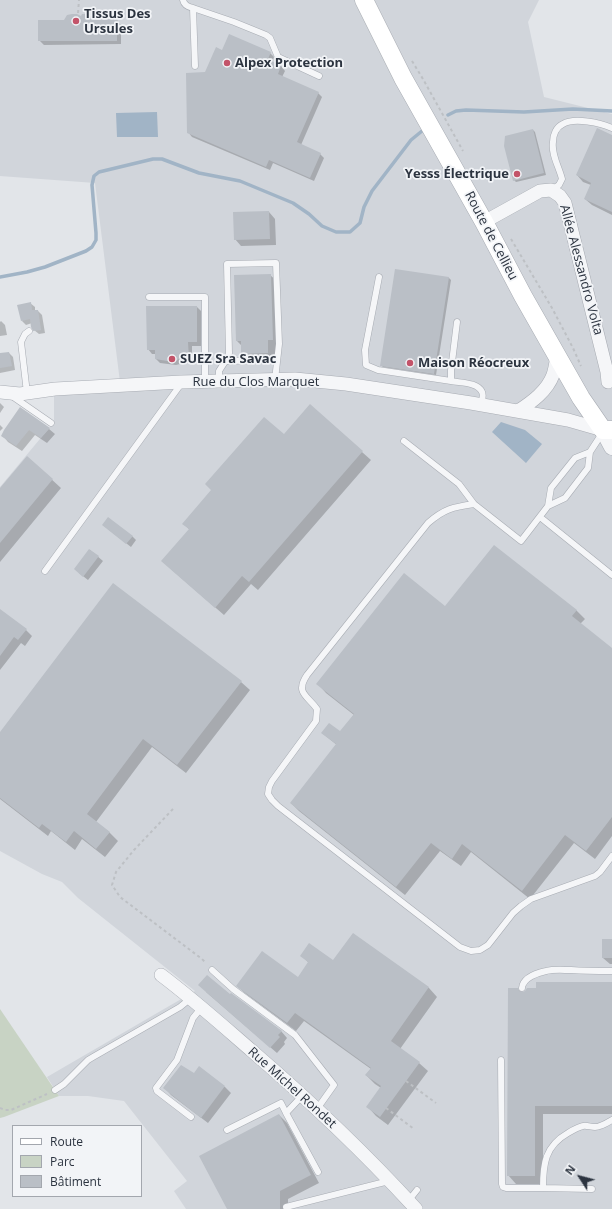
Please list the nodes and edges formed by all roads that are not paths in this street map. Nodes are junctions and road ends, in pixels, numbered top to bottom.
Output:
1 (183, 0) edge
2 (364, 0) edge
3 (193, 8) junction
4 (195, 66) dead end
5 (319, 76) dead end
6 (612, 128) edge
7 (551, 190) junction
8 (484, 222) junction
9 (379, 277) dead end
10 (149, 297) dead end
11 (457, 322) dead end
12 (29, 331) dead end
13 (557, 356) junction
14 (276, 360) junction
15 (226, 361) junction
16 (275, 380) junction
17 (219, 381) junction
18 (451, 381) junction
19 (181, 382) junction
20 (205, 382) junction
21 (608, 382) dead end
22 (4, 393) edge
23 (27, 393) junction
24 (481, 405) junction
25 (518, 411) junction
26 (51, 423) dead end
27 (608, 430) edge
28 (404, 441) dead end
29 (612, 447) edge
30 (590, 452) junction
31 (474, 504) junction
32 (548, 506) junction
33 (540, 517) junction
34 (45, 571) dead end
35 (612, 575) edge
36 (612, 856) edge
37 (212, 970) road end
38 (612, 972) edge
39 (161, 975) dead end
40 (522, 988) dead end
41 (191, 998) junction
42 (202, 1007) junction
43 (501, 1060) dead end
44 (55, 1090) road end
45 (303, 1096) junction
46 (317, 1109) junction
47 (286, 1113) junction
48 (191, 1117) dead end
49 (612, 1120) edge
50 (227, 1130) dead end
51 (318, 1172) dead end
52 (391, 1181) junction
53 (543, 1188) junction
54 (592, 1189) dead end
55 (417, 1190) dead end
56 (413, 1205) edge
57 (286, 1207) dead end

1 - 3 lane
2 - 8 main road, Route de Cellieu
3 - 4 lane
3 - 5 lane
6 - 7 lane
7 - 8 street, Allée Alessandro Volta
7 - 21 street, Allée Alessandro Volta
8 - 13 main road, Route de Cellieu
9 - 18 lane
10 - 20 lane
11 - 18 lane
12 - 23 lane
13 - 25 street
13 - 27 main road, Route de Cellieu
14 - 15 lane
14 - 15 lane
14 - 16 lane
15 - 17 lane
16 - 17 street, Rue du Clos Marquet
16 - 24 street, Rue du Clos Marquet
17 - 20 street, Rue du Clos Marquet
18 - 24 lane
19 - 20 street, Rue du Clos Marquet
19 - 23 street, Rue du Clos Marquet
19 - 34 lane
22 - 23 street, Rue du Clos Marquet
22 - 26 lane
24 - 25 street, Rue du Clos Marquet
25 - 27 street, Rue du Clos Marquet
27 - 29 street, Route de Cellieu
27 - 30 lane
28 - 31 lane
30 - 32 lane
30 - 32 lane
31 - 33 lane
31 - 36 lane
32 - 33 lane
33 - 35 lane
37 - 46 lane
38 - 40 lane
39 - 41 street, Rue Michel Rondet
41 - 42 street, Rue Michel Rondet
41 - 44 lane
42 - 45 street, Rue Michel Rondet
42 - 48 lane
43 - 53 lane
45 - 46 street, Rue Michel Rondet
45 - 47 lane
46 - 52 street, Rue Michel Rondet
47 - 50 lane
47 - 51 lane
49 - 53 lane
52 - 56 street, Rue Michel Rondet
52 - 57 lane
53 - 54 lane
55 - 56 lane

